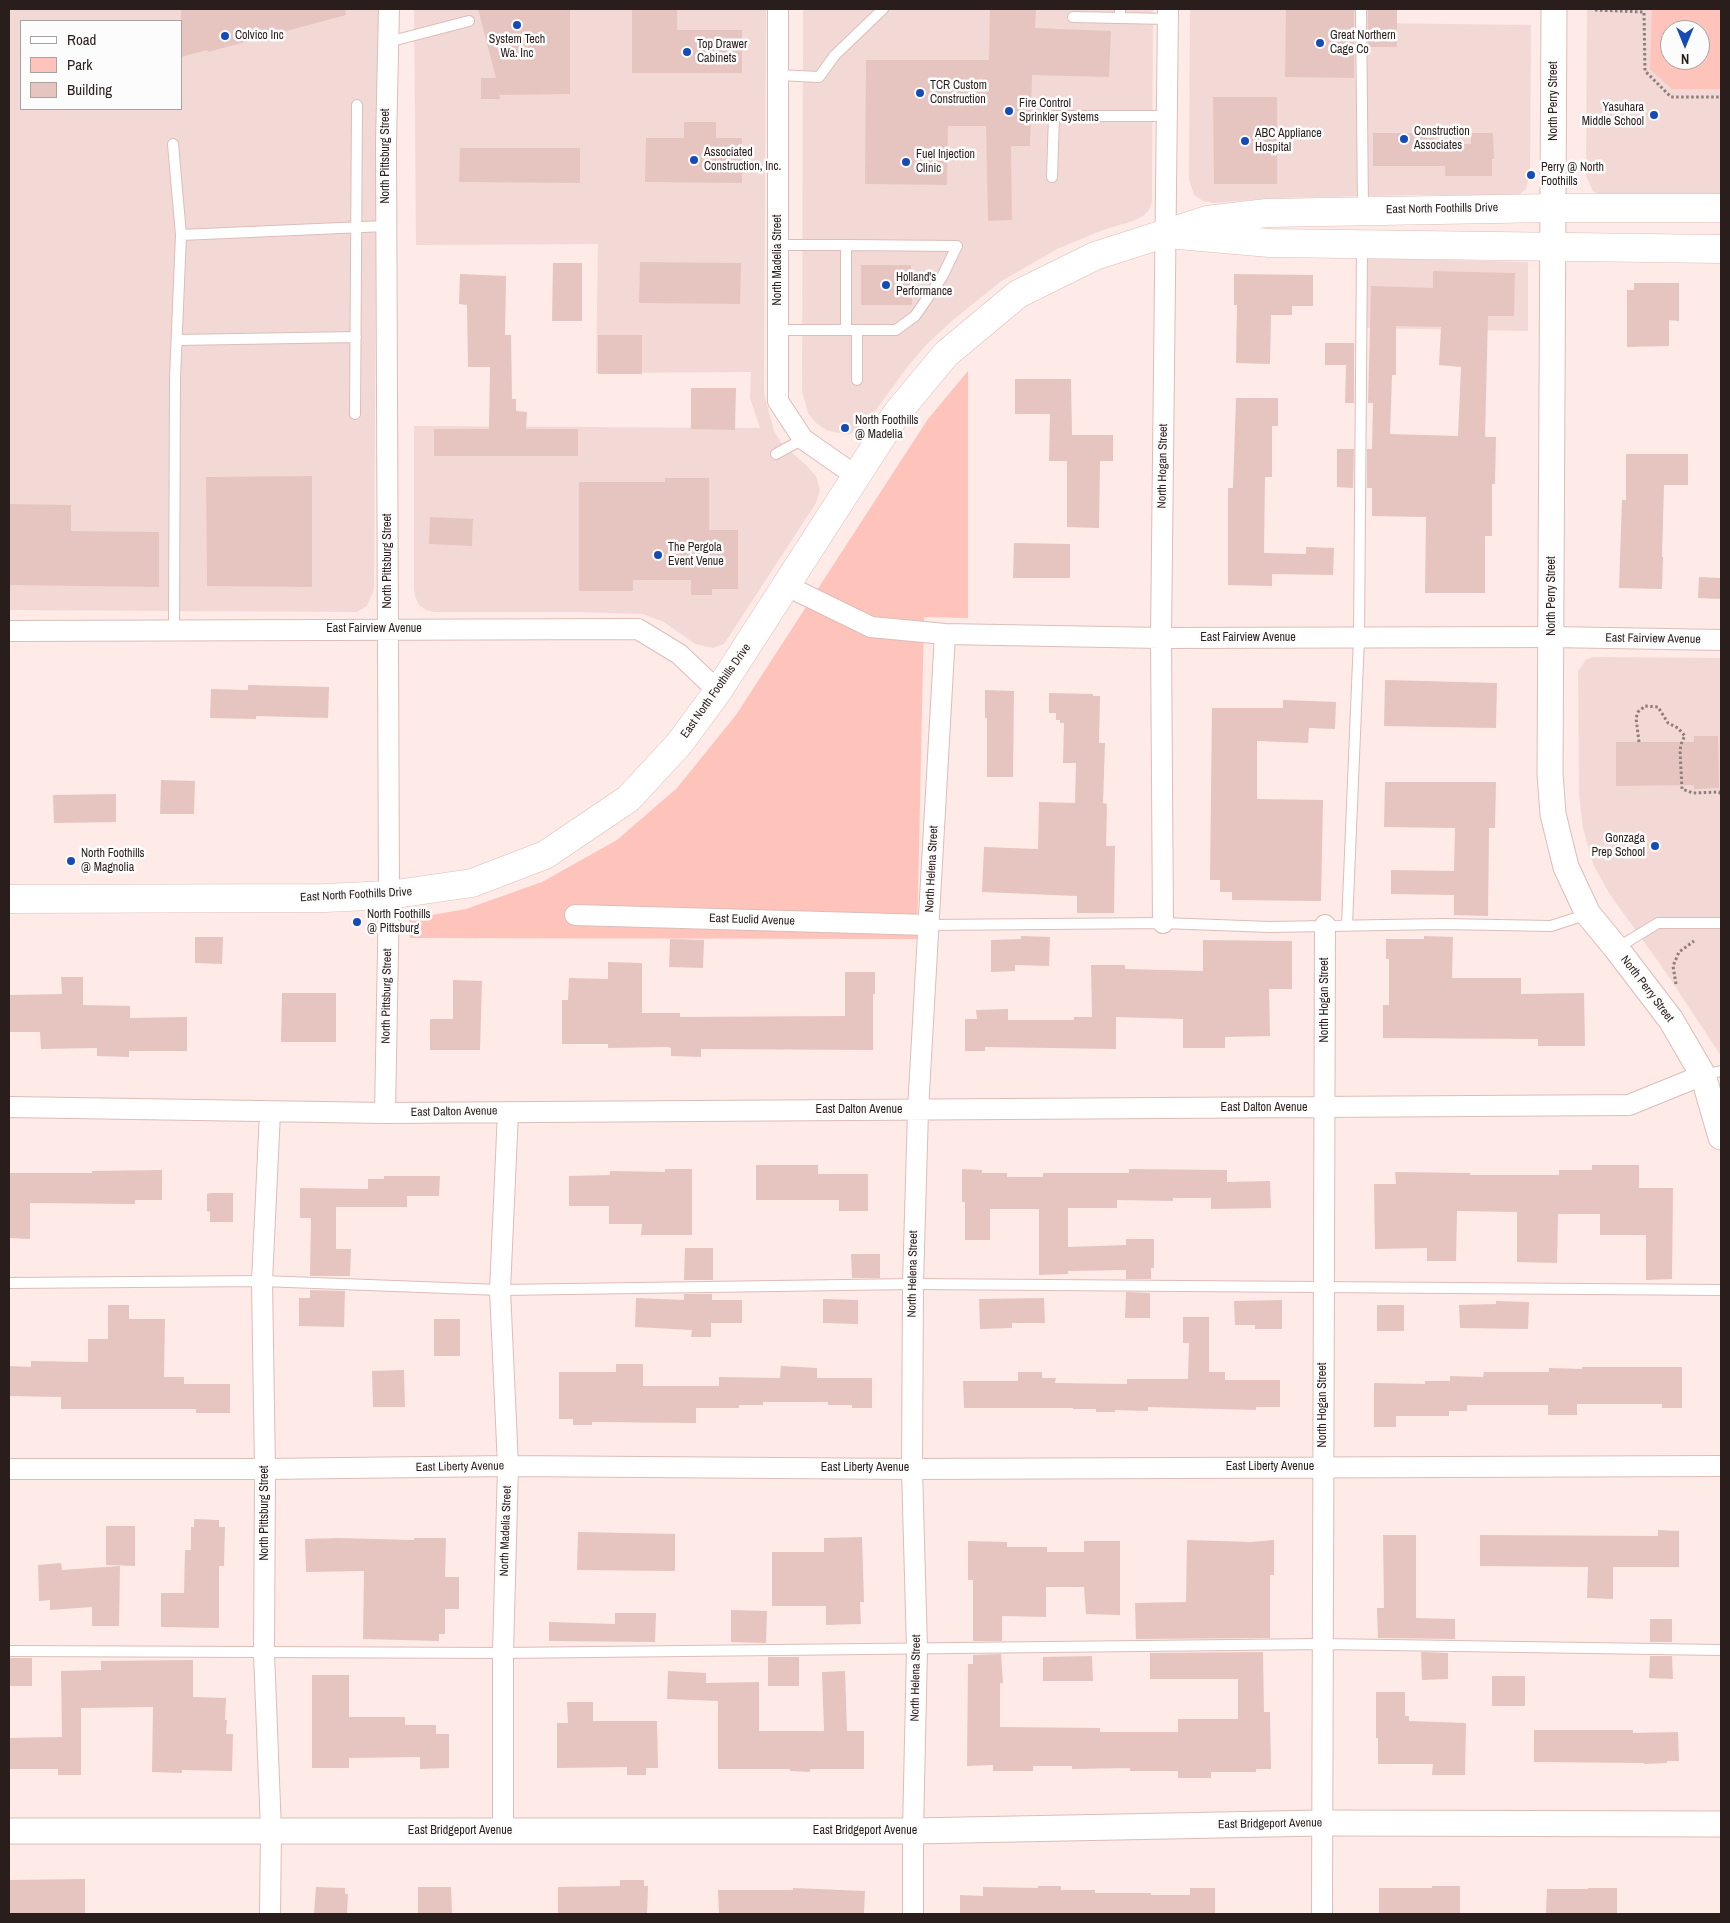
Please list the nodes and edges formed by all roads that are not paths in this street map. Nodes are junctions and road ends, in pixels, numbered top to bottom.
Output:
1 (389, 9) edge
2 (778, 9) edge
3 (884, 9) edge
4 (1361, 9) edge
5 (1554, 9) edge
6 (1120, 13) edge
7 (1168, 14) edge
8 (1073, 16) dead end
9 (469, 20) dead end
10 (388, 42) junction
11 (778, 76) junction
12 (358, 105) dead end
13 (1167, 116) junction
14 (172, 144) dead end
15 (1052, 177) dead end
16 (1553, 208) junction
17 (1721, 208) edge
18 (1363, 210) junction
19 (357, 226) junction
20 (386, 226) junction
21 (1166, 234) junction
22 (181, 235) junction
23 (1362, 244) junction
24 (778, 245) junction
25 (846, 245) junction
26 (1553, 247) junction
27 (1721, 249) edge
28 (778, 330) junction
29 (846, 330) junction
30 (857, 330) junction
31 (356, 337) junction
32 (177, 340) junction
33 (857, 380) dead end
34 (355, 414) dead end
35 (803, 439) junction
36 (776, 454) dead end
37 (856, 476) junction
38 (785, 585) junction
39 (388, 629) junction
40 (174, 630) junction
41 (9, 631) edge
42 (945, 634) junction
43 (1552, 637) junction
44 (1161, 638) junction
45 (1358, 638) junction
46 (1721, 640) edge
47 (718, 691) junction
48 (389, 895) junction
49 (9, 900) edge
50 (1588, 914) junction
51 (575, 915) dead end
52 (1163, 923) junction
53 (1721, 923) edge
54 (929, 925) junction
55 (1326, 925) junction
56 (1347, 925) junction
57 (1616, 948) junction
58 (1712, 1073) edge
59 (9, 1107) edge
60 (1324, 1108) junction
61 (918, 1110) junction
62 (270, 1112) junction
63 (508, 1112) junction
64 (386, 1113) junction
65 (1721, 1137) edge
66 (262, 1281) junction
67 (9, 1283) edge
68 (913, 1284) junction
69 (1323, 1287) junction
70 (500, 1290) junction
71 (1721, 1290) edge
72 (508, 1466) junction
73 (1322, 1466) junction
74 (1721, 1466) edge
75 (9, 1469) edge
76 (265, 1469) junction
77 (912, 1469) junction
78 (1322, 1644) junction
79 (917, 1649) junction
80 (1721, 1650) edge
81 (9, 1651) edge
82 (264, 1653) junction
83 (503, 1653) junction
84 (1322, 1823) junction
85 (1721, 1824) edge
86 (503, 1831) junction
87 (913, 1831) junction
88 (9, 1832) edge
89 (272, 1832) junction
90 (270, 1914) edge
91 (913, 1914) edge
92 (1322, 1914) edge

1 - 10 street, North Pittsburg Street
2 - 11 street, North Madelia Street
3 - 11 lane
4 - 18 lane
5 - 16 street, North Perry Street
6 - 7 lane
6 - 8 lane
7 - 13 street, North Hogan Street
9 - 10 lane
10 - 20 street, North Pittsburg Street
11 - 24 street, North Madelia Street
12 - 19 lane
13 - 15 lane
13 - 21 street, North Hogan Street
14 - 22 lane
16 - 17 main road, East North Foothills Drive
16 - 18 main road, East North Foothills Drive
16 - 26 street, North Perry Street
18 - 21 main road, East North Foothills Drive
19 - 20 lane
19 - 22 lane
19 - 31 lane
20 - 39 street, North Pittsburg Street
21 - 23 main road, East North Foothills Drive
21 - 37 main road, East North Foothills Drive
21 - 44 street, North Hogan Street
22 - 32 lane
23 - 26 main road, East North Foothills Drive
23 - 45 lane
24 - 25 lane
24 - 28 street, North Madelia Street
25 - 29 lane
25 - 30 lane
26 - 27 main road, East North Foothills Drive
26 - 43 street, North Perry Street
28 - 29 lane
28 - 35 street, North Madelia Street
29 - 30 lane
30 - 33 lane
31 - 32 lane
31 - 34 lane
32 - 40 lane
35 - 36 lane
35 - 37 street, North Madelia Street
37 - 38 main road, East North Foothills Drive
38 - 42 street, East Fairview Avenue
38 - 47 main road, East North Foothills Drive
39 - 40 street, East Fairview Avenue
39 - 47 street, East Fairview Avenue
39 - 48 street, North Pittsburg Street
40 - 41 street, East Fairview Avenue
42 - 44 street, East Fairview Avenue
42 - 54 street, North Helena Street
43 - 45 street, East Fairview Avenue
43 - 46 street, East Fairview Avenue
43 - 50 street, North Perry Street
44 - 45 street, East Fairview Avenue
44 - 52 street, North Hogan Street
45 - 56 lane
47 - 48 main road, East North Foothills Drive
48 - 49 main road, East North Foothills Drive
48 - 64 street, North Pittsburg Street
50 - 56 lane
50 - 57 street, North Perry Street
51 - 54 street, East Euclid Avenue
52 - 54 lane
52 - 55 lane
53 - 57 lane
54 - 61 street, North Helena Street
55 - 56 lane
55 - 60 street, North Hogan Street
57 - 58 street, North Perry Street
58 - 60 street, East Dalton Avenue
58 - 65 street, North Perry Street
59 - 62 street, East Dalton Avenue
60 - 61 street, East Dalton Avenue
60 - 69 street, North Hogan Street
61 - 63 street, East Dalton Avenue
61 - 68 street, North Helena Street
62 - 64 street, East Dalton Avenue
62 - 66 street, North Pittsburg Street
63 - 64 street, East Dalton Avenue
63 - 70 street, North Madelia Street
66 - 67 lane
66 - 70 lane
66 - 76 street, North Pittsburg Street
68 - 69 lane
68 - 70 lane
68 - 77 street, North Helena Street
69 - 71 lane
69 - 73 street, North Hogan Street
70 - 72 street, North Madelia Street
72 - 76 street, East Liberty Avenue
72 - 77 street, East Liberty Avenue
72 - 83 street, North Madelia Street
73 - 74 street, East Liberty Avenue
73 - 77 street, East Liberty Avenue
73 - 78 street, North Hogan Street
75 - 76 street, East Liberty Avenue
76 - 82 street, North Pittsburg Street
77 - 79 street, North Helena Street
78 - 79 lane
78 - 80 lane
78 - 84 street, North Hogan Street
79 - 83 lane
79 - 87 street, North Helena Street
81 - 82 lane
82 - 83 lane
82 - 89 street, North Pittsburg Street
83 - 86 street, North Madelia Street
84 - 85 street, East Bridgeport Avenue
84 - 87 street, East Bridgeport Avenue
84 - 92 street, North Hogan Street
86 - 87 street, East Bridgeport Avenue
86 - 89 street, East Bridgeport Avenue
87 - 91 street, North Helena Street
88 - 89 street, East Bridgeport Avenue
89 - 90 street, North Pittsburg Street

